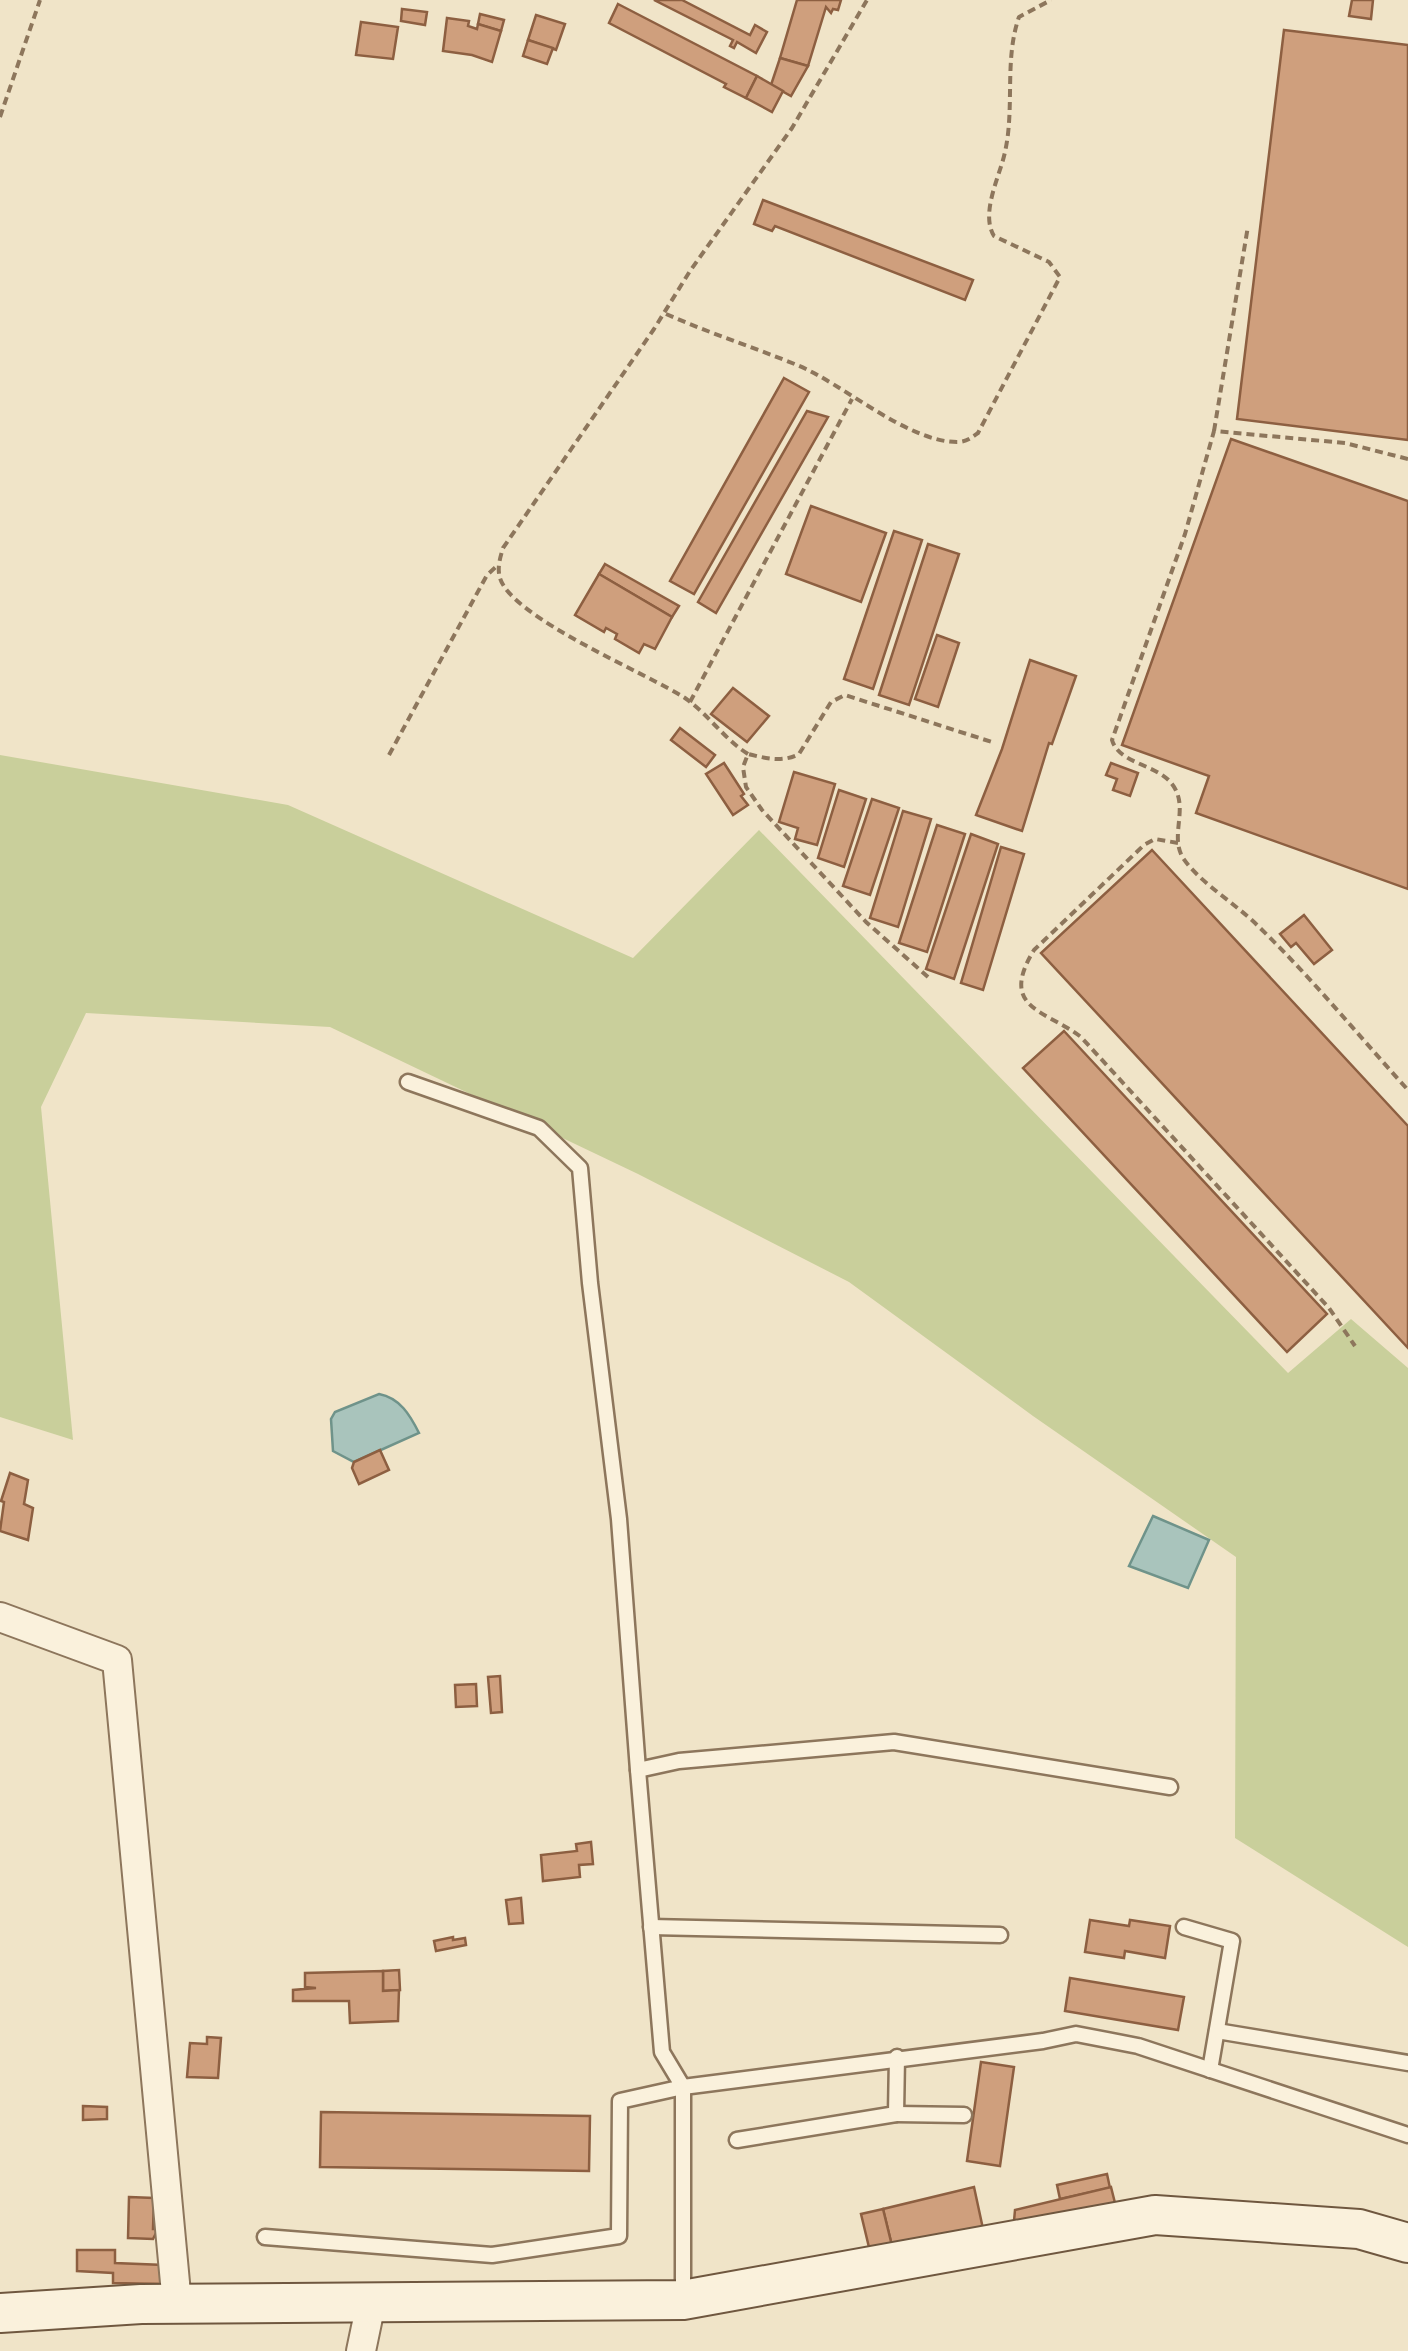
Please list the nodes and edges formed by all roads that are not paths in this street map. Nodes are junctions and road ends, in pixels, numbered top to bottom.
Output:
1 (408, 1082) dead end
2 (0, 1617) edge
3 (638, 1770) junction
4 (1170, 1786) dead end
5 (651, 1927) junction
6 (1184, 1927) dead end
7 (1000, 1935) dead end
8 (1217, 2030) junction
9 (897, 2057) junction
10 (1408, 2063) edge
11 (1210, 2070) junction
12 (683, 2088) junction
13 (896, 2114) junction
14 (964, 2116) dead end
15 (1408, 2135) edge
16 (737, 2140) dead end
17 (264, 2237) dead end
18 (1408, 2243) edge
19 (683, 2300) junction
20 (371, 2303) junction
21 (178, 2304) junction
22 (0, 2313) edge
23 (361, 2351) edge

1 - 3 lane
2 - 21 street
3 - 4 lane
3 - 5 lane
5 - 7 lane
5 - 12 lane
6 - 8 lane
8 - 10 lane
8 - 11 lane
9 - 11 lane
9 - 12 lane
9 - 13 lane
11 - 15 lane
12 - 17 lane
12 - 19 lane
13 - 14 lane
13 - 16 lane
18 - 19 main road
19 - 20 main road
20 - 21 main road
20 - 23 street
21 - 22 main road

